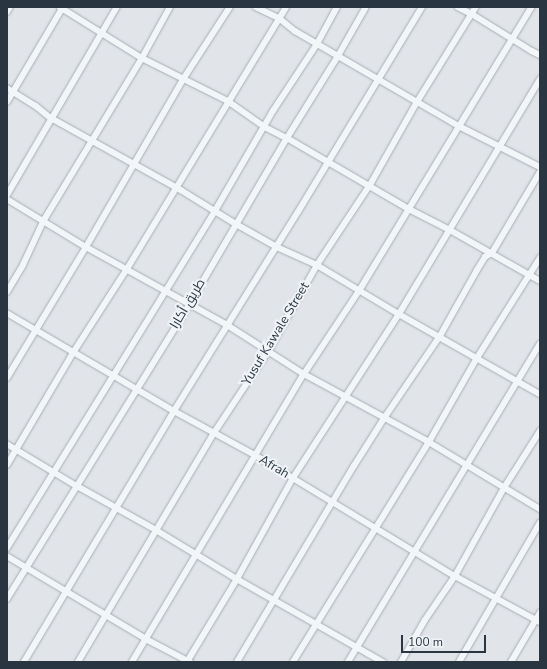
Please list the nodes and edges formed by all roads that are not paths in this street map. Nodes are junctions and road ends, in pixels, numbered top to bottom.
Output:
1 (10, 7) edge
2 (62, 7) edge
3 (117, 7) edge
4 (170, 7) edge
5 (230, 7) edge
6 (256, 7) edge
7 (286, 7) edge
8 (337, 7) edge
9 (366, 7) edge
10 (422, 7) edge
11 (458, 7) edge
12 (476, 7) edge
13 (532, 7) edge
14 (7, 12) edge
15 (472, 14) junction
16 (279, 18) junction
17 (101, 32) junction
18 (512, 38) junction
19 (317, 44) junction
20 (540, 55) edge
21 (338, 56) junction
22 (142, 58) junction
23 (184, 78) junction
24 (380, 79) junction
25 (540, 79) edge
26 (7, 88) edge
27 (12, 92) junction
28 (228, 101) junction
29 (7, 102) edge
30 (417, 102) junction
31 (51, 118) junction
32 (459, 126) junction
33 (265, 127) junction
34 (287, 138) junction
35 (92, 141) junction
36 (500, 147) junction
37 (328, 161) junction
38 (134, 164) junction
39 (540, 167) edge
40 (540, 172) edge
41 (370, 185) junction
42 (176, 187) junction
43 (7, 195) edge
44 (7, 199) edge
45 (409, 209) junction
46 (215, 211) junction
47 (44, 220) junction
48 (236, 224) junction
49 (450, 230) junction
50 (86, 247) junction
51 (277, 247) junction
52 (492, 253) junction
53 (540, 258) edge
54 (317, 265) junction
55 (127, 269) junction
56 (530, 276) junction
57 (540, 281) edge
58 (164, 291) junction
59 (360, 291) junction
60 (7, 292) edge
61 (188, 305) junction
62 (7, 313) edge
63 (399, 314) junction
64 (229, 326) junction
65 (36, 329) junction
66 (440, 336) junction
67 (540, 344) edge
68 (269, 350) junction
69 (73, 353) junction
70 (477, 358) junction
71 (304, 374) junction
72 (114, 376) junction
73 (7, 378) edge
74 (518, 381) junction
75 (136, 390) junction
76 (540, 394) edge
77 (346, 396) junction
78 (174, 412) junction
79 (385, 417) junction
80 (540, 431) edge
81 (214, 433) junction
82 (429, 442) junction
83 (7, 444) edge
84 (16, 450) junction
85 (255, 455) junction
86 (7, 465) edge
87 (468, 465) junction
88 (54, 472) junction
89 (293, 478) junction
90 (77, 486) junction
91 (504, 488) junction
92 (333, 502) junction
93 (117, 508) junction
94 (540, 509) edge
95 (540, 523) edge
96 (376, 527) junction
97 (156, 530) junction
98 (7, 548) edge
99 (416, 551) junction
100 (197, 555) junction
101 (7, 556) edge
102 (26, 569) junction
103 (455, 576) junction
104 (237, 579) junction
105 (65, 591) junction
106 (496, 597) junction
107 (7, 599) edge
108 (275, 600) junction
109 (540, 613) edge
110 (105, 615) junction
111 (538, 621) edge
112 (317, 624) junction
113 (146, 639) junction
114 (357, 648) junction
115 (24, 662) edge
116 (78, 662) edge
117 (132, 662) edge
118 (188, 662) edge
119 (237, 662) edge
120 (293, 662) edge
121 (348, 662) edge
122 (384, 662) edge
123 (401, 662) edge
124 (459, 662) edge
125 (511, 662) edge

1 - 14 street
2 - 17 street
2 - 27 street
3 - 17 street
4 - 22 street
5 - 23 street
6 - 16 street
7 - 16 street
8 - 19 street
9 - 21 street, طريق أكارا
10 - 24 street
11 - 15 street
12 - 15 street, Yusuf Kawale Street
13 - 18 street
15 - 18 street
15 - 30 street, Yusuf Kawale Street
16 - 19 street
16 - 28 street
17 - 22 street
17 - 31 street
18 - 20 street
18 - 32 street
19 - 21 street
19 - 33 street
21 - 24 street
21 - 34 street, طريق أكارا
22 - 23 street
22 - 35 street
23 - 28 street
23 - 38 street
24 - 30 street
24 - 37 street
25 - 36 street
26 - 27 street
27 - 29 street
27 - 31 street
28 - 33 street
28 - 42 street
30 - 32 street
30 - 41 street, Yusuf Kawale Street
31 - 35 street
31 - 43 street
32 - 36 street
32 - 45 street
33 - 34 street
33 - 46 street
34 - 37 street
34 - 48 street, طريق أكارا
35 - 38 street
35 - 47 street
36 - 39 street
36 - 49 street
37 - 41 street
37 - 51 street
38 - 42 street
38 - 50 street
40 - 52 street
41 - 45 street
41 - 54 street, Yusuf Kawale Street
42 - 46 street
42 - 55 street
44 - 47 street
45 - 49 street
45 - 59 street
46 - 48 street
46 - 58 street
47 - 50 street
47 - 60 street
48 - 51 street
48 - 61 street, طريق أكارا
49 - 52 street
49 - 63 street
50 - 55 street
50 - 65 street
51 - 54 street
51 - 64 street
52 - 56 street
52 - 66 street
53 - 56 street
54 - 59 street
54 - 68 street, Yusuf Kawale Street
55 - 58 street
55 - 69 street
56 - 57 street
56 - 70 street
58 - 61 street
58 - 72 street
59 - 63 street
59 - 71 street
61 - 64 street
61 - 75 street, طريق أكارا
62 - 65 street, Afrah
63 - 66 street
63 - 77 street
64 - 68 street
64 - 78 street
65 - 69 street, Afrah
65 - 73 street
66 - 70 street
66 - 79 street
67 - 74 street
68 - 71 street
68 - 81 street, Yusuf Kawale Street
69 - 72 street, Afrah
69 - 84 street
70 - 74 street
70 - 82 street
71 - 77 street
71 - 85 street
72 - 75 street, Afrah
72 - 88 street
74 - 76 street
74 - 87 street
75 - 78 street, Afrah
75 - 90 street, طريق أكارا
77 - 79 street
77 - 89 street
78 - 81 street, Afrah
78 - 93 street
79 - 82 street
79 - 92 street
80 - 91 street
81 - 85 street, Afrah
81 - 97 street, Yusuf Kawale Street
82 - 87 street
82 - 96 street
83 - 84 street
84 - 86 street
84 - 88 street
85 - 89 street, Afrah
85 - 100 street
87 - 91 street
87 - 99 street
88 - 90 street
88 - 98 street
89 - 92 street, Afrah
89 - 104 street
90 - 93 street
90 - 102 street, طريق أكارا
91 - 94 street
91 - 103 street
92 - 96 street, Afrah
92 - 108 street
93 - 97 street
93 - 105 street
95 - 106 street
96 - 99 street, Afrah
96 - 112 street
97 - 100 street
97 - 110 street, Yusuf Kawale Street
99 - 103 street, Afrah
99 - 114 street
100 - 104 street
100 - 113 street
101 - 102 street
102 - 105 street
102 - 107 street, طريق أكارا
103 - 106 street, Afrah
103 - 123 street
104 - 108 street
104 - 118 street
105 - 110 street
105 - 115 street
106 - 111 street, Afrah
106 - 124 street
108 - 112 street
108 - 119 street
109 - 111 street
110 - 113 street
110 - 116 street, Yusuf Kawale Street
111 - 125 street
112 - 114 street
112 - 120 street
113 - 117 street
113 - 118 street
114 - 121 street
114 - 122 street

